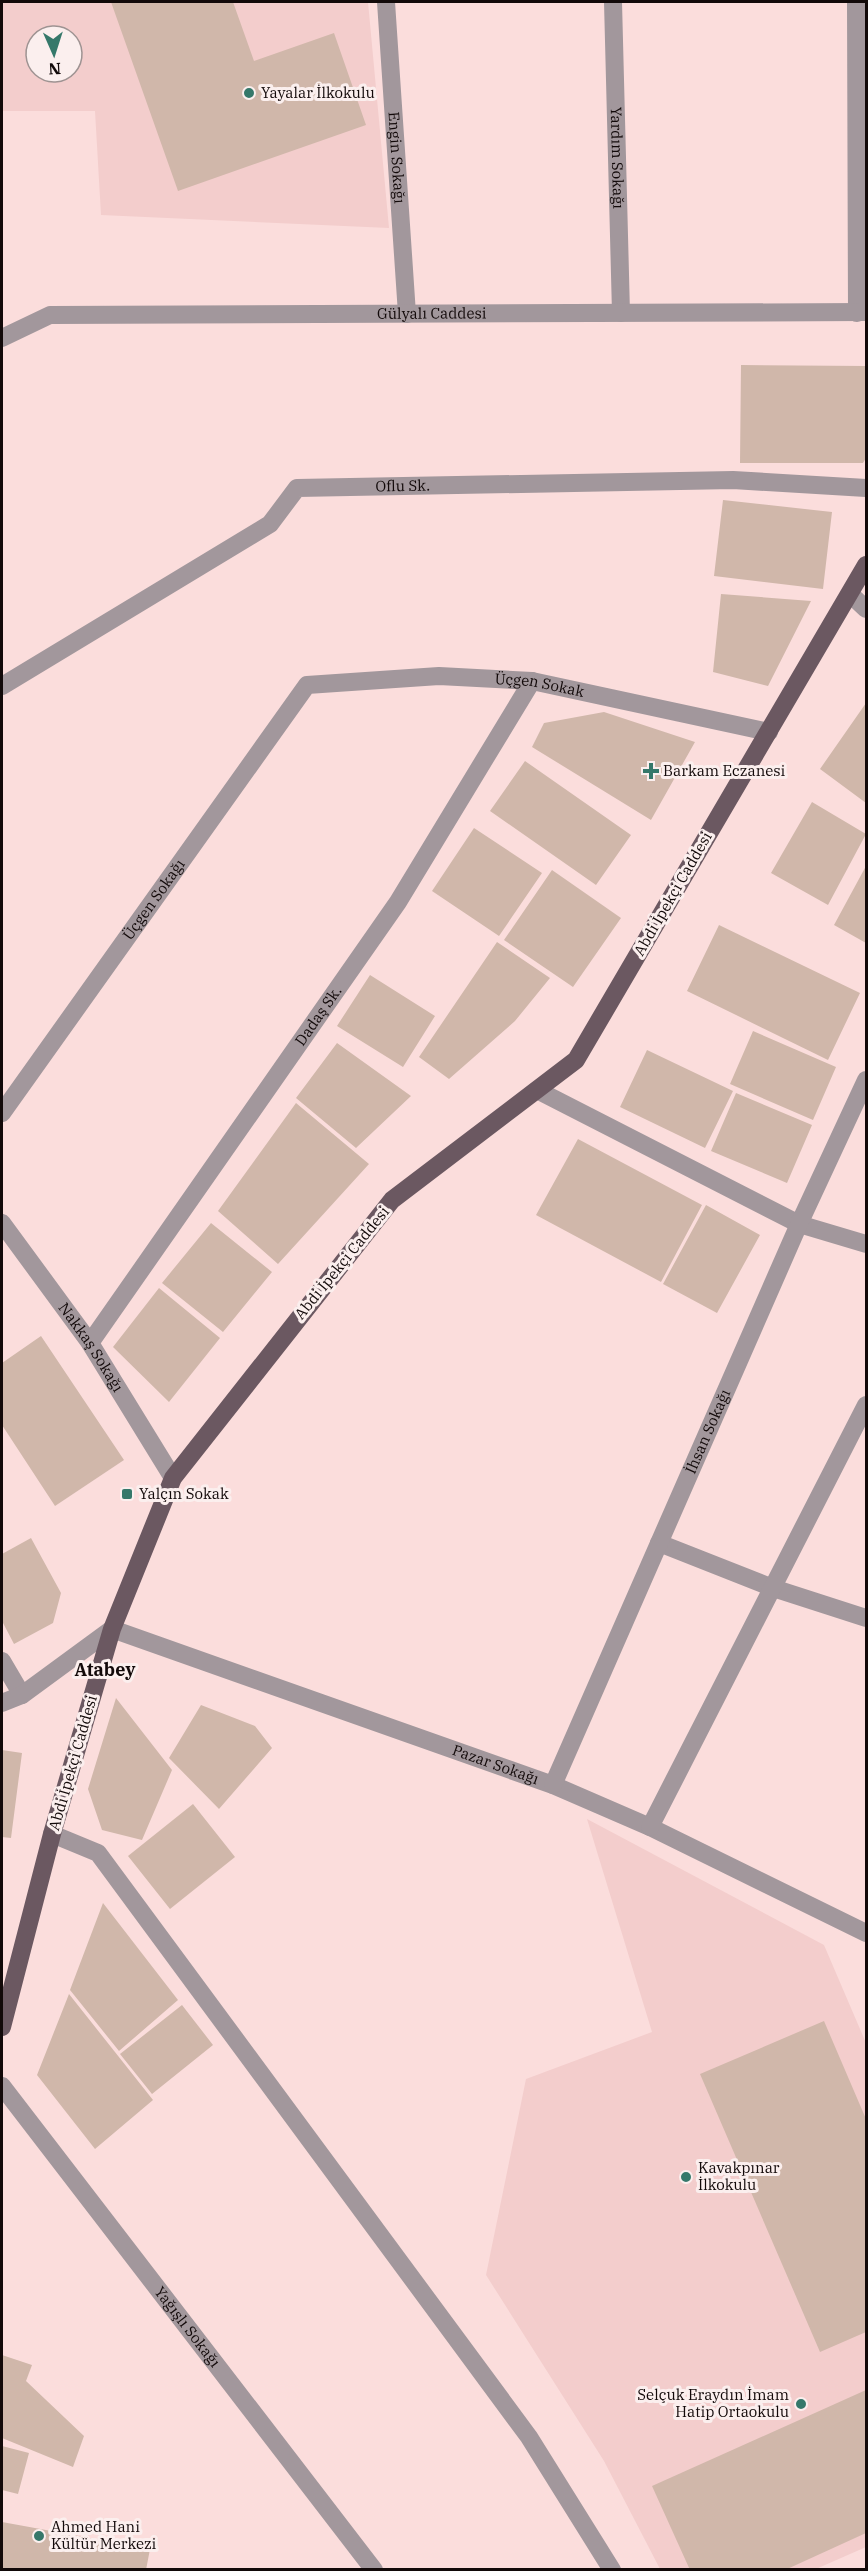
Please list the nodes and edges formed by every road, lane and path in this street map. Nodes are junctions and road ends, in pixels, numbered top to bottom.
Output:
1 (386, 2) edge
2 (613, 2) edge
3 (856, 2) edge
4 (862, 312) edge
5 (407, 314) junction
6 (621, 314) junction
7 (2, 338) edge
8 (867, 488) edge
9 (867, 565) edge
10 (850, 594) junction
11 (867, 609) edge
12 (532, 681) junction
13 (307, 685) joint
14 (2, 686) edge
15 (769, 732) junction
16 (867, 1080) edge
17 (537, 1090) junction
18 (2, 1113) edge
19 (2, 1223) edge
20 (799, 1224) junction
21 (867, 1244) edge
22 (90, 1343) junction
23 (867, 1405) edge
24 (173, 1478) junction
25 (659, 1543) junction
26 (773, 1588) junction
27 (867, 1618) edge
28 (112, 1629) junction
29 (2, 1661) edge
30 (22, 1695) junction
31 (2, 1703) edge
32 (552, 1785) junction
33 (650, 1827) junction
34 (52, 1834) junction
35 (867, 1933) edge
36 (2, 2027) edge
37 (2, 2085) edge
38 (374, 2570) edge
39 (612, 2570) edge

1 - 5 street, Engin Sokağı
2 - 6 street, Yardım Sokağı
3 - 4 street
4 - 6 street, Gülyalı Caddesi
5 - 6 street, Gülyalı Caddesi
5 - 7 street, Gülyalı Caddesi
8 - 14 street, Oflu Sk.
9 - 10 main road, Abdi İpekçi Caddesi
10 - 11 street
10 - 15 main road, Abdi İpekçi Caddesi
12 - 13 street, Üçgen Sokak
12 - 15 street, Üçgen Sokak
12 - 22 street, Dadaş Sk.
13 - 18 street, Üçgen Sokağı
15 - 17 main road, Abdi İpekçi Caddesi
16 - 20 street, İhsan Sokağı
17 - 20 street
17 - 24 main road, Abdi İpekçi Caddesi
19 - 22 street, Nakkaş Sokağı
20 - 21 street
20 - 25 street, İhsan Sokağı
22 - 24 street, Nakkaş Sokağı
23 - 26 street
24 - 28 main road, Abdi İpekçi Caddesi
25 - 26 street
25 - 32 street, İhsan Sokağı
26 - 27 street
26 - 33 street
28 - 30 street
28 - 32 street, Pazar Sokağı
28 - 34 main road, Abdi İpekçi Caddesi
29 - 30 street
30 - 31 street
32 - 33 street, Pazar Sokağı
33 - 35 street, Pazar Sokağı
34 - 36 main road, Abdi İpekçi Caddesi
34 - 39 street
37 - 38 street, Yağışlı Sokağı

